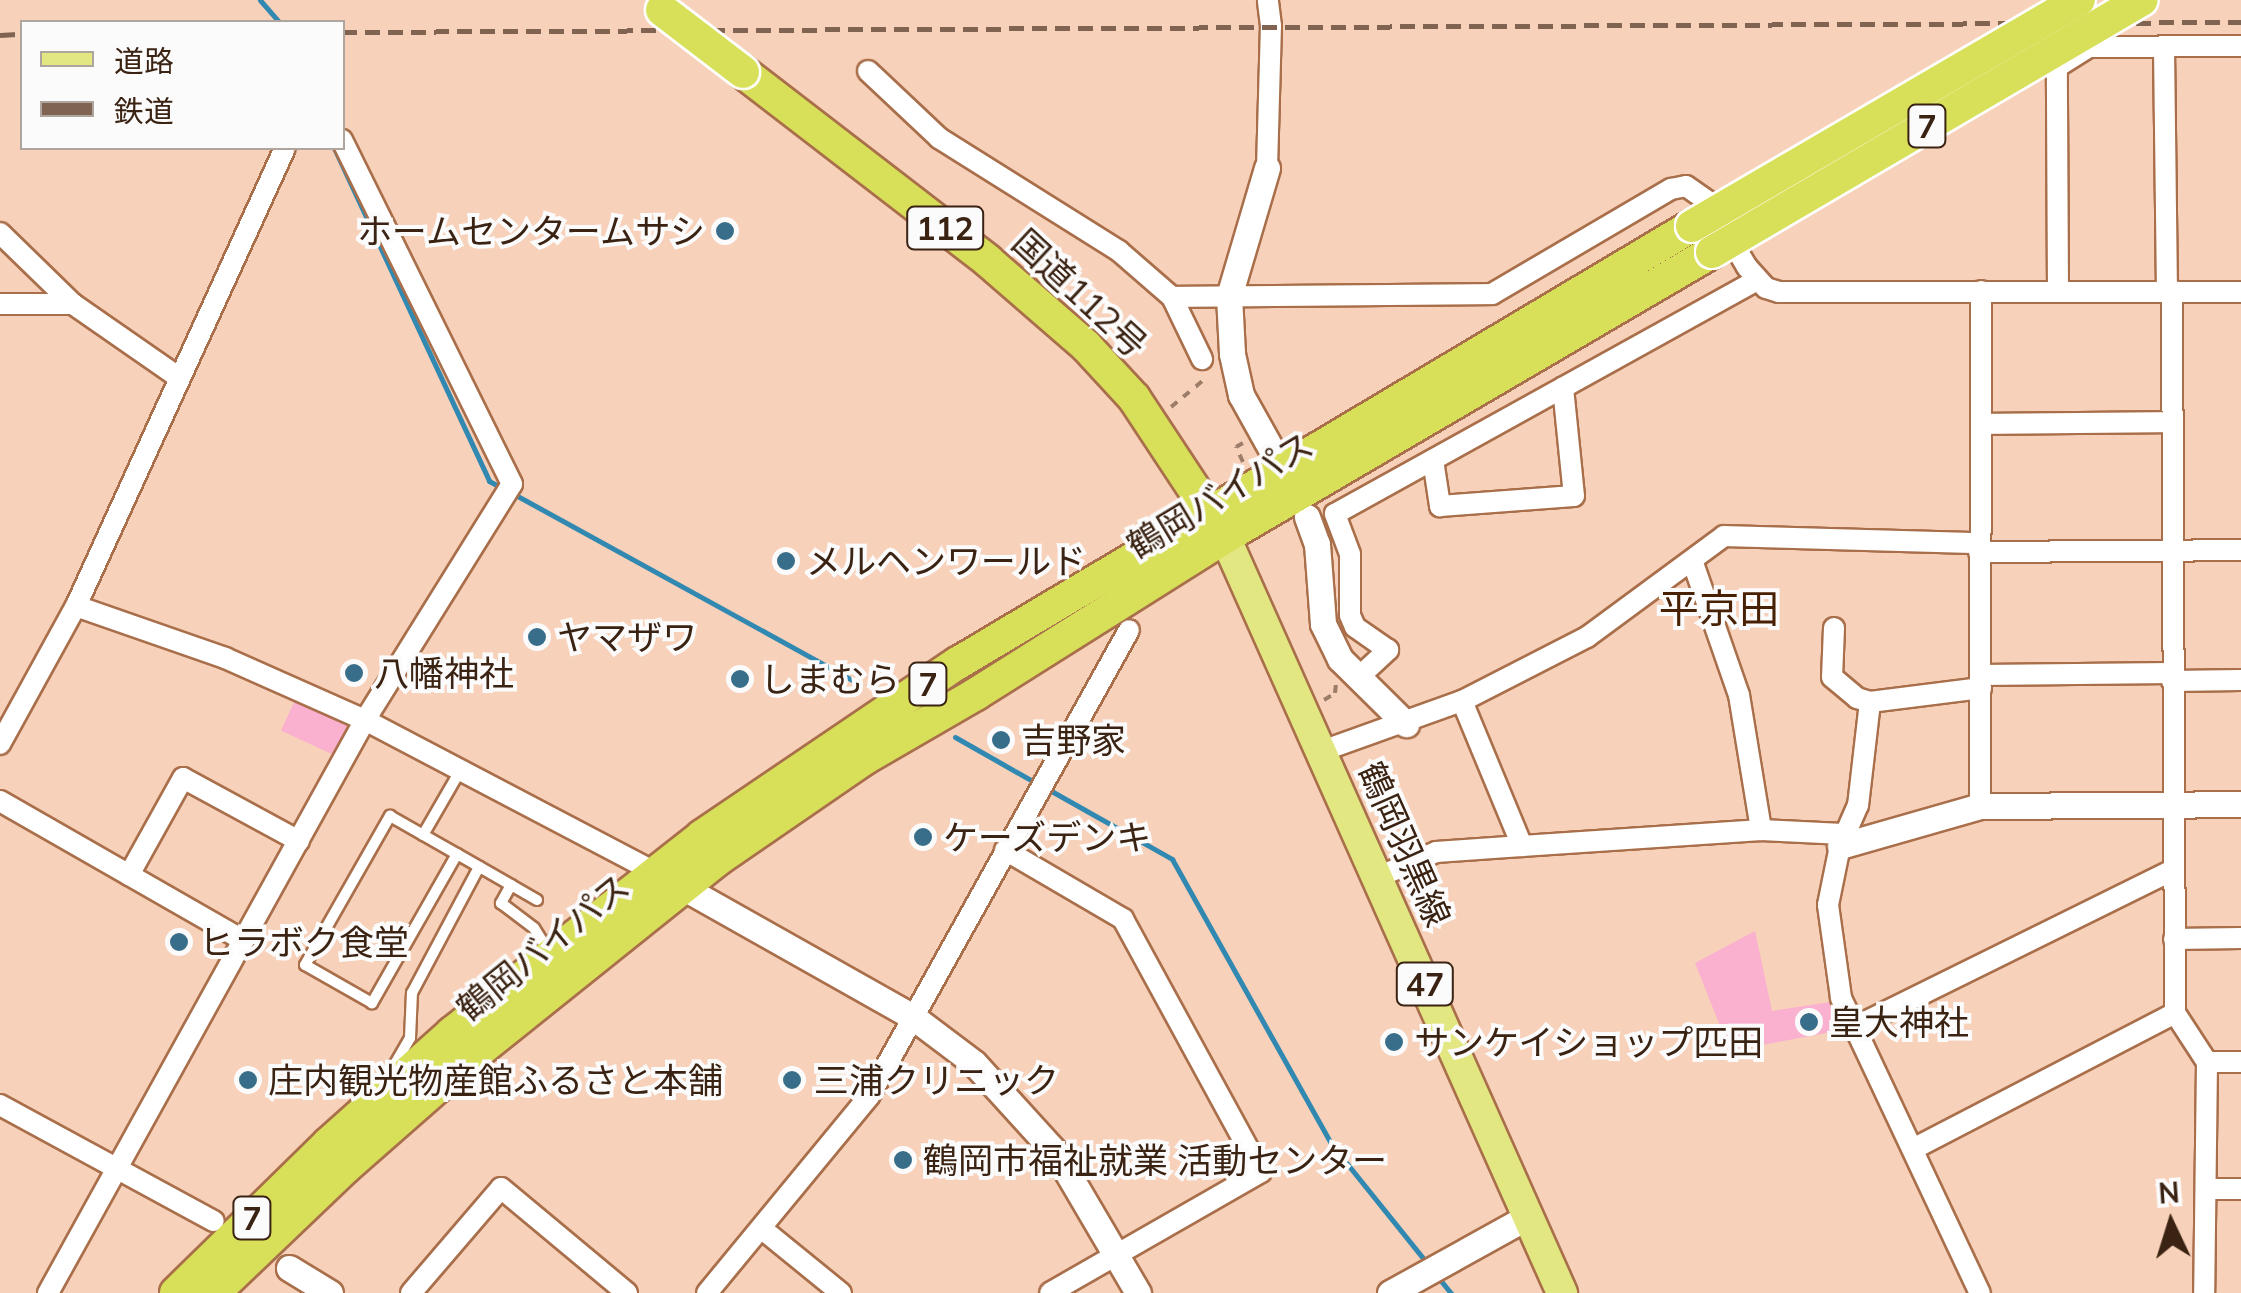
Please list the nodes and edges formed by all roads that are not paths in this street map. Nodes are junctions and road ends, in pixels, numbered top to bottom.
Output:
1 (1268, 0) edge
2 (2079, 0) edge
3 (2141, 0) edge
4 (655, 5) edge
5 (2241, 46) edge
6 (2164, 47) junction
7 (868, 71) dead end
8 (345, 146) edge
9 (283, 150) edge
10 (1267, 168) joint
11 (0, 232) edge
12 (1702, 239) junction
13 (1758, 280) junction
14 (2058, 290) junction
15 (2169, 290) junction
16 (1980, 291) junction
17 (2241, 292) edge
18 (1229, 296) junction
19 (1172, 297) junction
20 (0, 304) edge
21 (73, 304) junction
22 (1205, 366) road end
23 (178, 377) junction
24 (1563, 388) junction
25 (2173, 422) junction
26 (1984, 424) junction
27 (1259, 444) road end
28 (1433, 460) junction
29 (1308, 517) dead end
30 (1217, 524) junction
31 (1980, 548) junction
32 (2174, 550) junction
33 (2241, 550) edge
34 (1693, 563) junction
35 (76, 606) junction
36 (1834, 628) dead end
37 (1129, 630) dead end
38 (1359, 677) junction
39 (2172, 677) junction
40 (2241, 680) edge
41 (1981, 682) junction
42 (1462, 700) junction
43 (1870, 702) junction
44 (365, 720) junction
45 (1406, 724) junction
46 (0, 744) edge
47 (1322, 752) junction
48 (460, 770) junction
49 (0, 801) edge
50 (2172, 804) junction
51 (2241, 804) edge
52 (1980, 806) junction
53 (1762, 830) junction
54 (423, 835) junction
55 (1842, 840) junction
56 (298, 841) junction
57 (1522, 846) junction
58 (1005, 850) junction
59 (457, 854) junction
60 (479, 867) junction
61 (2173, 870) junction
62 (129, 875) junction
63 (1378, 877) junction
64 (668, 880) junction
65 (510, 885) junction
66 (537, 900) dead end
67 (2241, 938) edge
68 (2174, 939) junction
69 (244, 942) junction
70 (550, 953) junction
71 (2175, 1013) junction
72 (913, 1017) junction
73 (1855, 1027) junction
74 (2207, 1062) junction
75 (2241, 1062) edge
76 (0, 1105) edge
77 (329, 1142) junction
78 (1913, 1148) junction
79 (117, 1171) junction
80 (2207, 1188) junction
81 (2241, 1188) edge
82 (1527, 1217) junction
83 (214, 1221) dead end
84 (761, 1228) junction
85 (1116, 1254) junction
86 (289, 1268) dead end
87 (48, 1293) edge
88 (176, 1293) edge
89 (214, 1293) edge
90 (330, 1293) edge
91 (411, 1293) edge
92 (627, 1293) edge
93 (707, 1293) edge
94 (841, 1293) edge
95 (1050, 1293) edge
96 (1138, 1293) edge
97 (1390, 1293) edge
98 (1562, 1293) edge
99 (1980, 1293) edge
100 (2204, 1293) edge

1 - 10 street
2 - 12 highway, 鶴岡バイパス / 7, bridge
3 - 12 highway, 鶴岡バイパス / 7, bridge
4 - 30 highway, 国道112号 / 112, bridge
5 - 6 street
6 - 14 street
6 - 15 street
7 - 19 street
8 - 44 street
9 - 23 street
10 - 18 street
11 - 21 street
12 - 30 highway, 鶴岡バイパス / 7
13 - 16 street
13 - 18 street
13 - 24 street
14 - 15 street
14 - 16 street
15 - 17 street
15 - 25 street
16 - 26 street
18 - 19 street
18 - 27 street
19 - 22 street
20 - 21 street
21 - 23 street
23 - 35 street
24 - 28 street
24 - 28 street
25 - 26 street
25 - 32 street
26 - 31 street
28 - 38 street
29 - 38 street
30 - 47 main road, 鶴岡羽黒線 / 47
30 - 64 highway, 鶴岡バイパス / 7
31 - 32 street
31 - 34 street
31 - 41 street
32 - 33 street
32 - 39 street
34 - 42 street
34 - 53 street
35 - 44 street
35 - 46 street
36 - 43 street
37 - 58 street
38 - 45 street
39 - 40 street
39 - 41 street
39 - 50 street
41 - 43 street
41 - 52 street
42 - 45 street
42 - 57 street
43 - 55 street
44 - 48 street
44 - 56 street
45 - 47 street
47 - 63 main road, 鶴岡羽黒線 / 47
48 - 54 lane
48 - 64 street
49 - 62 street
50 - 51 street
50 - 52 street
50 - 61 street
52 - 55 street
53 - 55 street
53 - 57 street
54 - 59 lane
54 - 59 lane
55 - 73 street
56 - 62 street
56 - 69 street
57 - 63 street
58 - 72 street
58 - 85 street
59 - 60 lane
60 - 65 lane
60 - 77 lane
61 - 68 street
61 - 73 street
62 - 69 street
63 - 82 main road, 鶴岡羽黒線 / 47
64 - 70 highway, 鶴岡バイパス / 7
64 - 72 street
64 - 89 highway, 鶴岡バイパス / 7
65 - 66 lane
65 - 70 lane
67 - 68 street
68 - 71 street
69 - 79 street
70 - 77 highway, 鶴岡バイパス / 7
71 - 74 street
71 - 78 street
72 - 84 street
72 - 85 street
73 - 78 street
74 - 75 street
74 - 80 street
76 - 79 street
77 - 88 highway, 鶴岡バイパス / 7
78 - 99 street
79 - 83 street
79 - 87 street
80 - 81 street
80 - 100 street
82 - 97 street
82 - 98 main road, 鶴岡羽黒線 / 47
84 - 93 street
84 - 94 street
85 - 95 street
85 - 96 street
86 - 90 street
91 - 92 street

